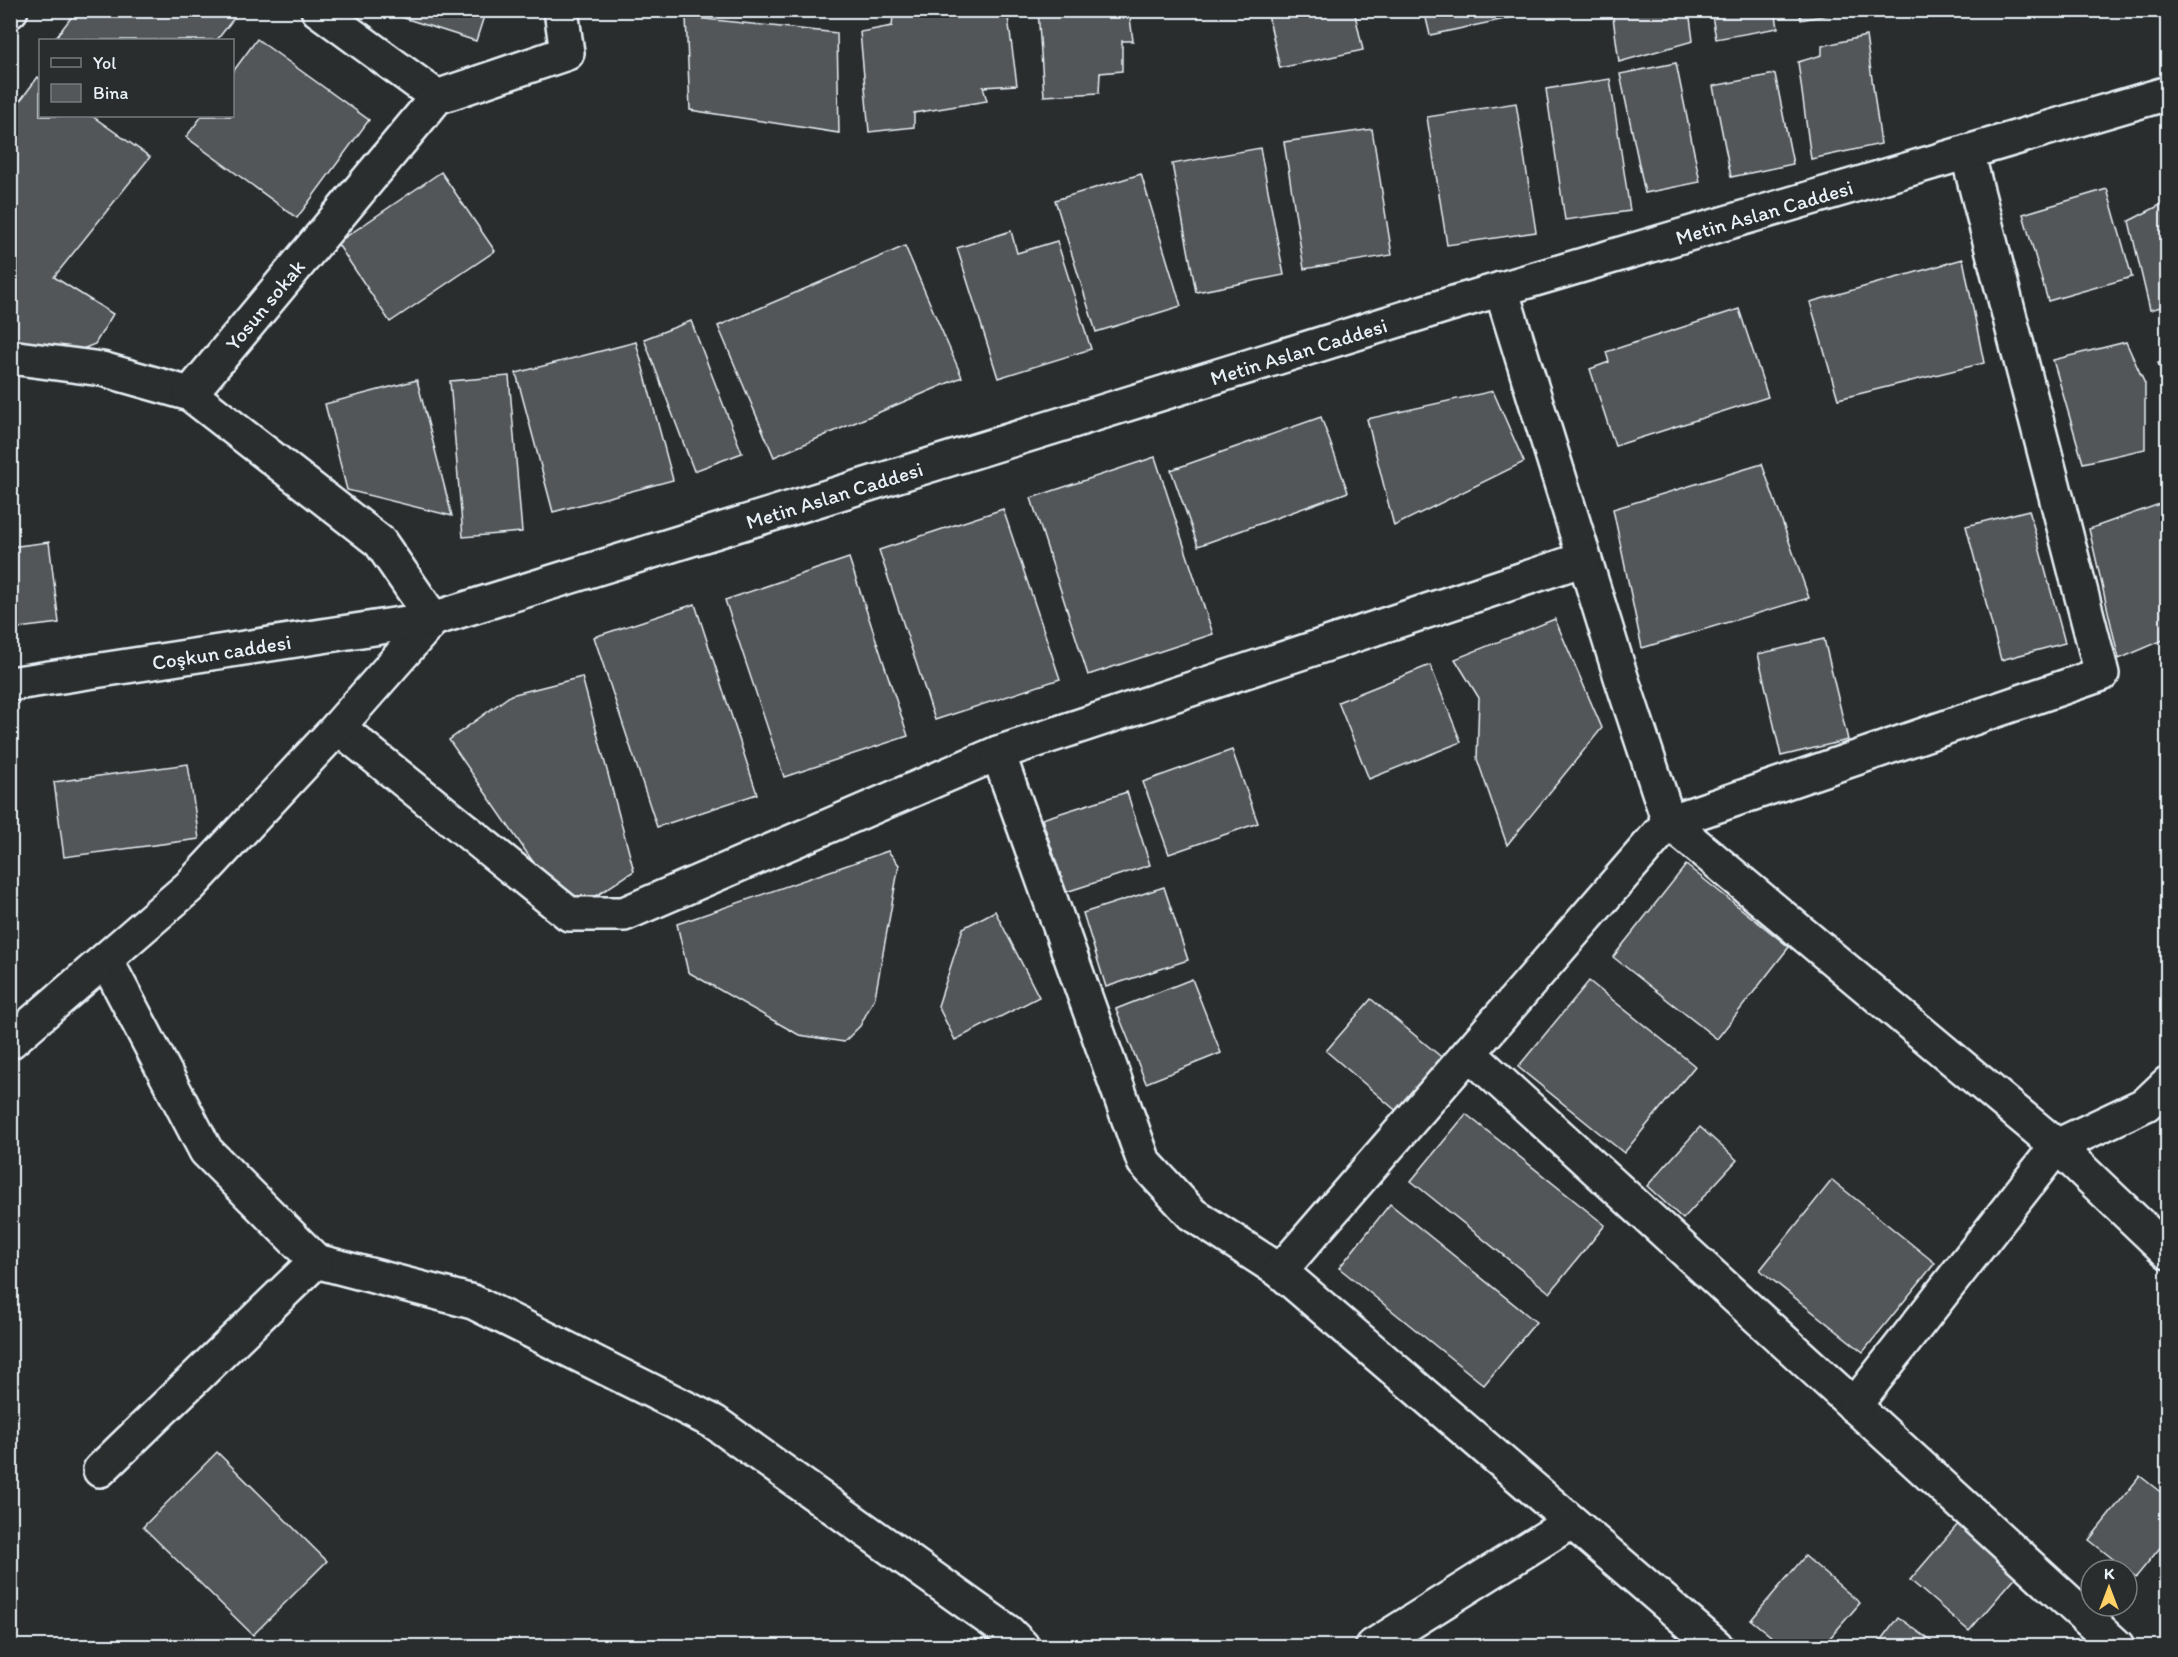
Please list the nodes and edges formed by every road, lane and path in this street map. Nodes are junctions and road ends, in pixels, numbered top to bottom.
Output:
1 (318, 10) edge
2 (561, 10) edge
3 (2168, 93) edge
4 (437, 97) junction
5 (1967, 152) junction
6 (1502, 289) junction
7 (10, 357) edge
8 (190, 394) junction
9 (1584, 559) junction
10 (433, 620) junction
11 (10, 684) edge
12 (338, 727) junction
13 (998, 753) junction
14 (1669, 822) junction
15 (106, 960) junction
16 (10, 1042) edge
17 (1469, 1053) junction
18 (2168, 1083) edge
19 (2057, 1146) junction
20 (2168, 1252) edge
21 (316, 1261) junction
22 (1281, 1271) junction
23 (1854, 1406) junction
24 (100, 1470) dead end
25 (1571, 1522) junction
26 (1022, 1647) edge
27 (1373, 1647) edge
28 (1716, 1647) edge
29 (2116, 1647) edge

1 - 4 street
2 - 4 street
3 - 5 street, Metin Aslan Caddesi
4 - 8 street, Yosun sokak
5 - 6 street, Metin Aslan Caddesi
5 - 14 street
6 - 9 street
6 - 10 street, Metin Aslan Caddesi
7 - 8 street
8 - 10 street
9 - 13 street
9 - 14 street
10 - 11 street, Coşkun caddesi
10 - 12 street
12 - 13 street
12 - 15 street
13 - 22 street
14 - 17 street
14 - 19 street
15 - 16 street
15 - 21 street
17 - 22 street
17 - 23 street
18 - 19 street
19 - 20 street
19 - 23 street
21 - 24 street
21 - 26 street
22 - 25 street
23 - 29 street
25 - 27 street
25 - 28 street

